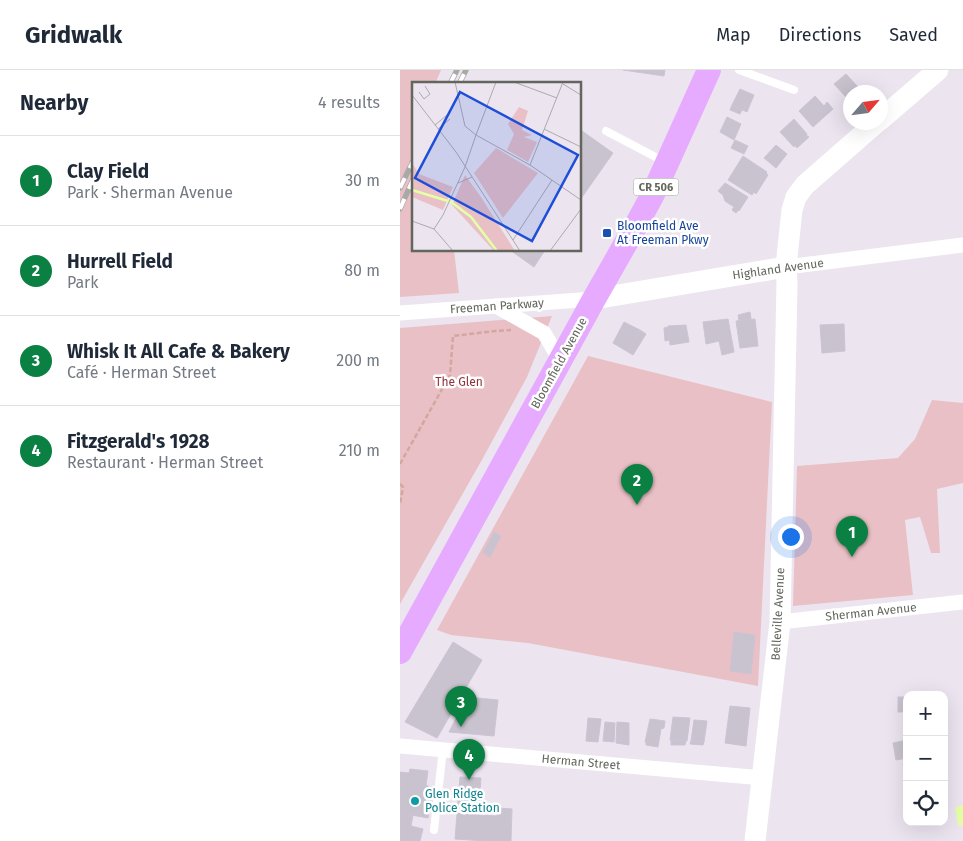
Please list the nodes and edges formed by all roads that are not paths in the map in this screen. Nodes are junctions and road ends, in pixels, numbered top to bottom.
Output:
1 (708, 70) edge
2 (739, 70) edge
3 (938, 70) edge
4 (794, 90) dead end
5 (888, 113) edge
6 (868, 130) edge
7 (606, 131) dead end
8 (667, 163) junction
9 (963, 245) edge
10 (786, 267) junction
11 (594, 298) junction
12 (496, 306) junction
13 (405, 313) edge
14 (560, 360) junction
15 (963, 602) edge
16 (780, 622) junction
17 (400, 652) edge
18 (400, 746) edge
19 (443, 750) junction
20 (763, 778) junction
21 (434, 830) dead end
22 (755, 841) edge

1 - 8 main road, Bloomfield Avenue / CR 506
2 - 4 lane
3 - 5 main road
6 - 10 main road, Belleville Avenue
7 - 8 lane
8 - 11 main road, Bloomfield Avenue / CR 506
9 - 10 street, Highland Avenue
10 - 11 main road, Highland Avenue
10 - 16 main road, Belleville Avenue
11 - 12 street, Freeman Parkway
11 - 14 main road, Bloomfield Avenue
12 - 13 street, Freeman Parkway
12 - 14 street
14 - 17 main road, Bloomfield Avenue
15 - 16 street, Sherman Avenue
16 - 20 main road, Belleville Avenue
18 - 19 street, Herman Street
19 - 20 street, Herman Street
19 - 21 lane
20 - 22 main road, Belleville Avenue

